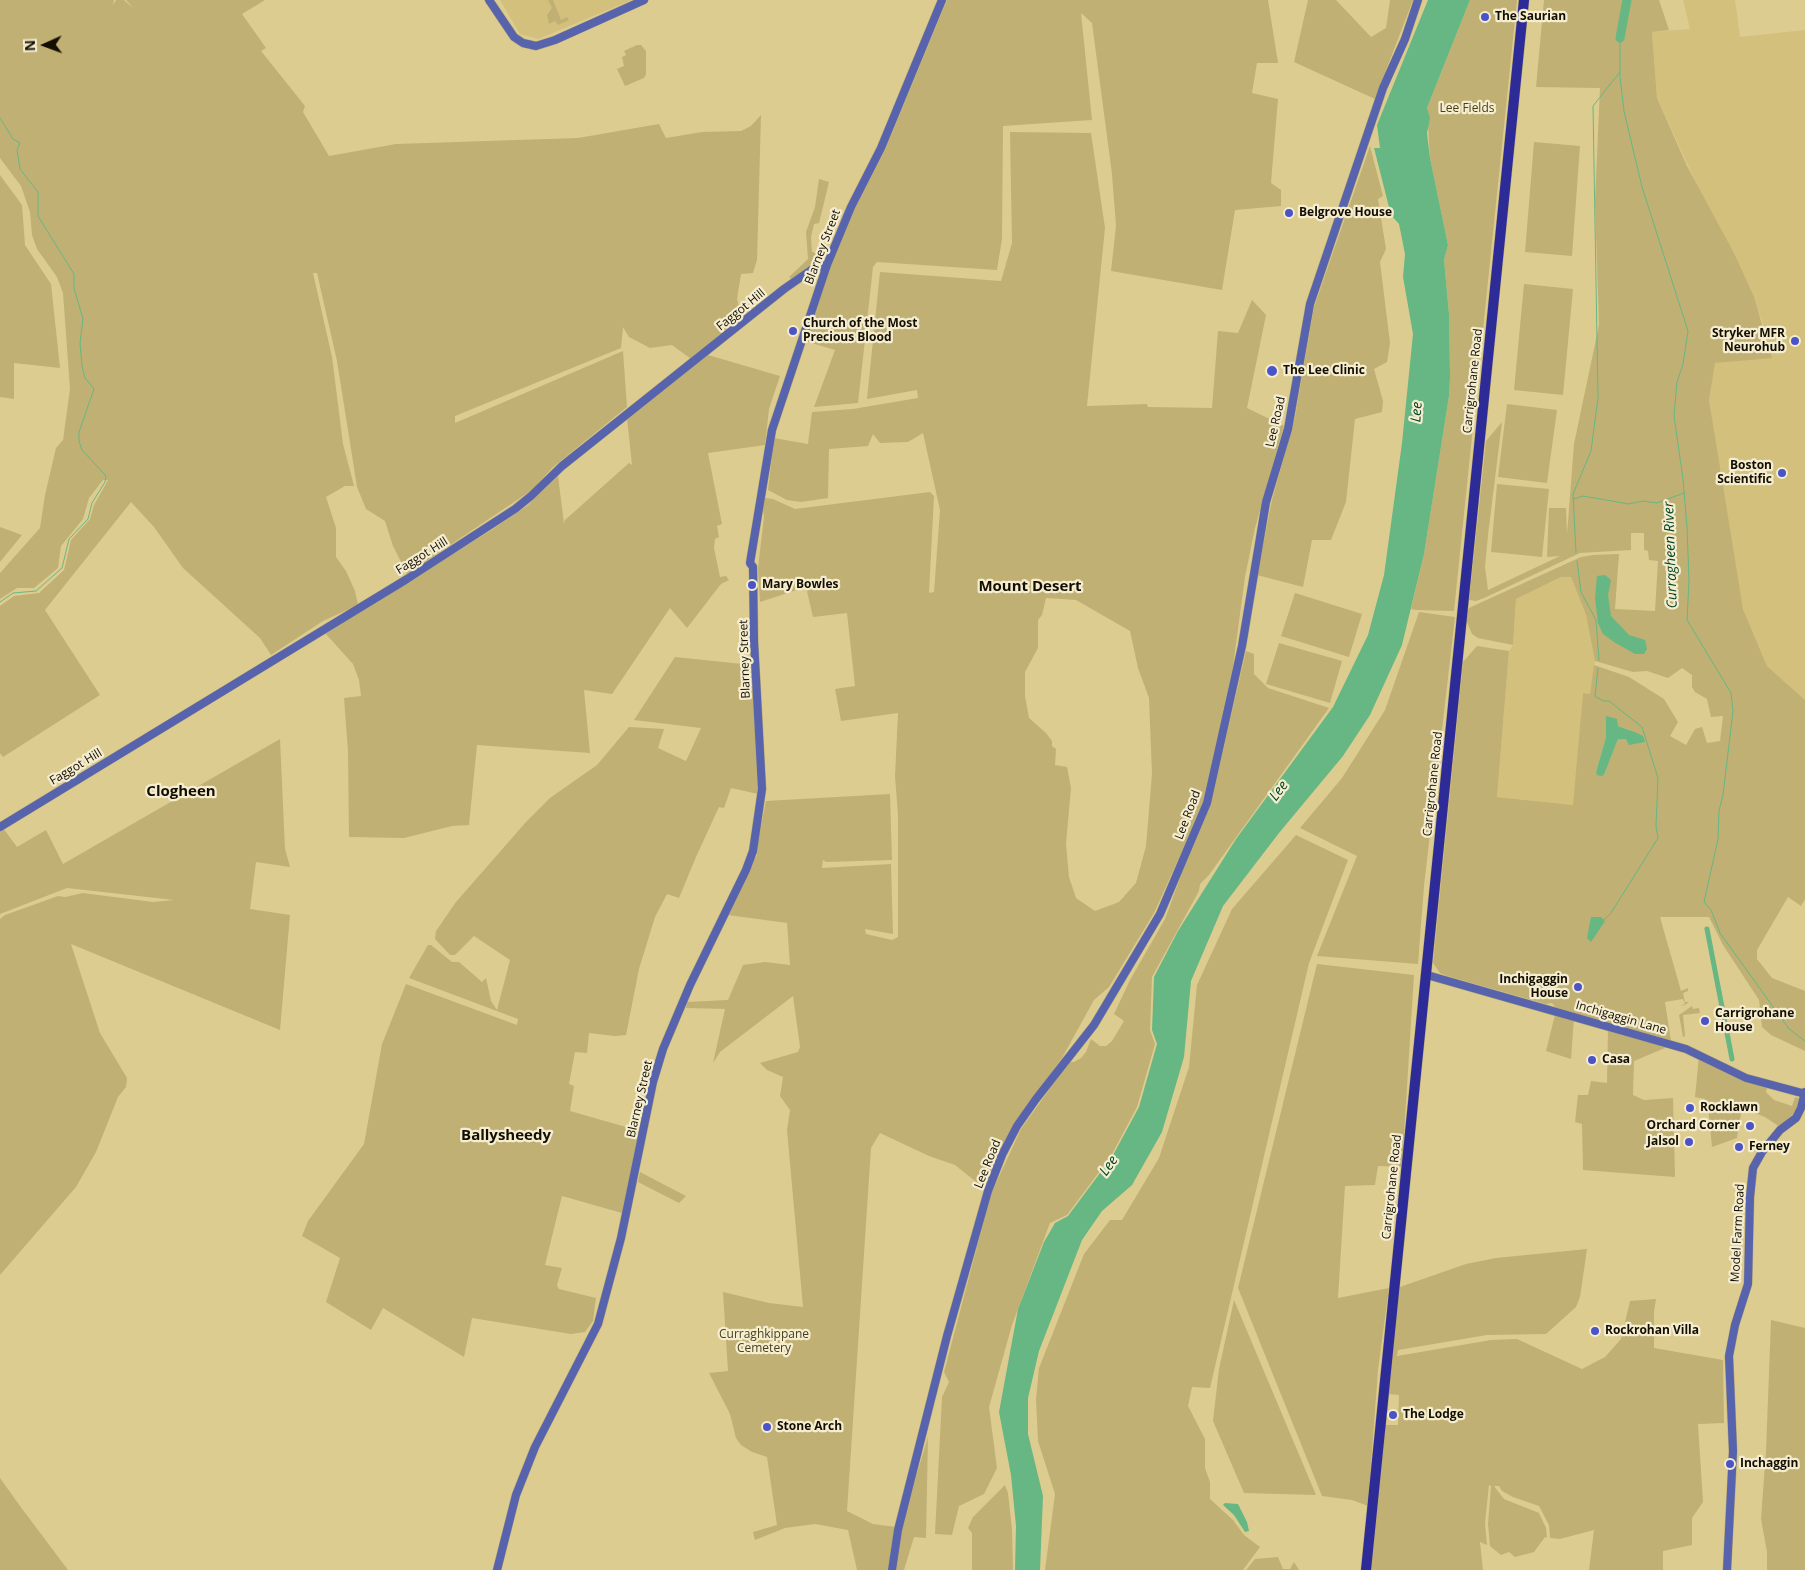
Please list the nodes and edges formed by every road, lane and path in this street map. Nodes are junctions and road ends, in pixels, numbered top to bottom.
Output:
1 (489, 0) edge
2 (494, 0) edge
3 (644, 0) edge
4 (942, 0) edge
5 (1418, 0) edge
6 (1524, 0) edge
7 (497, 10) junction
8 (827, 265) junction
9 (0, 827) edge
10 (1426, 975) junction
11 (1805, 1093) edge
12 (497, 1570) edge
13 (892, 1570) edge
14 (1366, 1570) edge
15 (1727, 1570) edge

1 - 7 street
2 - 7 street
3 - 7 street
4 - 8 street, Blarney Street
5 - 13 street, Lee Road
6 - 10 highway, Carrigrohane Road
8 - 9 street, Faggot Hill
8 - 12 street, Blarney Street
10 - 11 street, Inchigaggin Lane
10 - 14 highway, Carrigrohane Road
11 - 15 street, Model Farm Road

